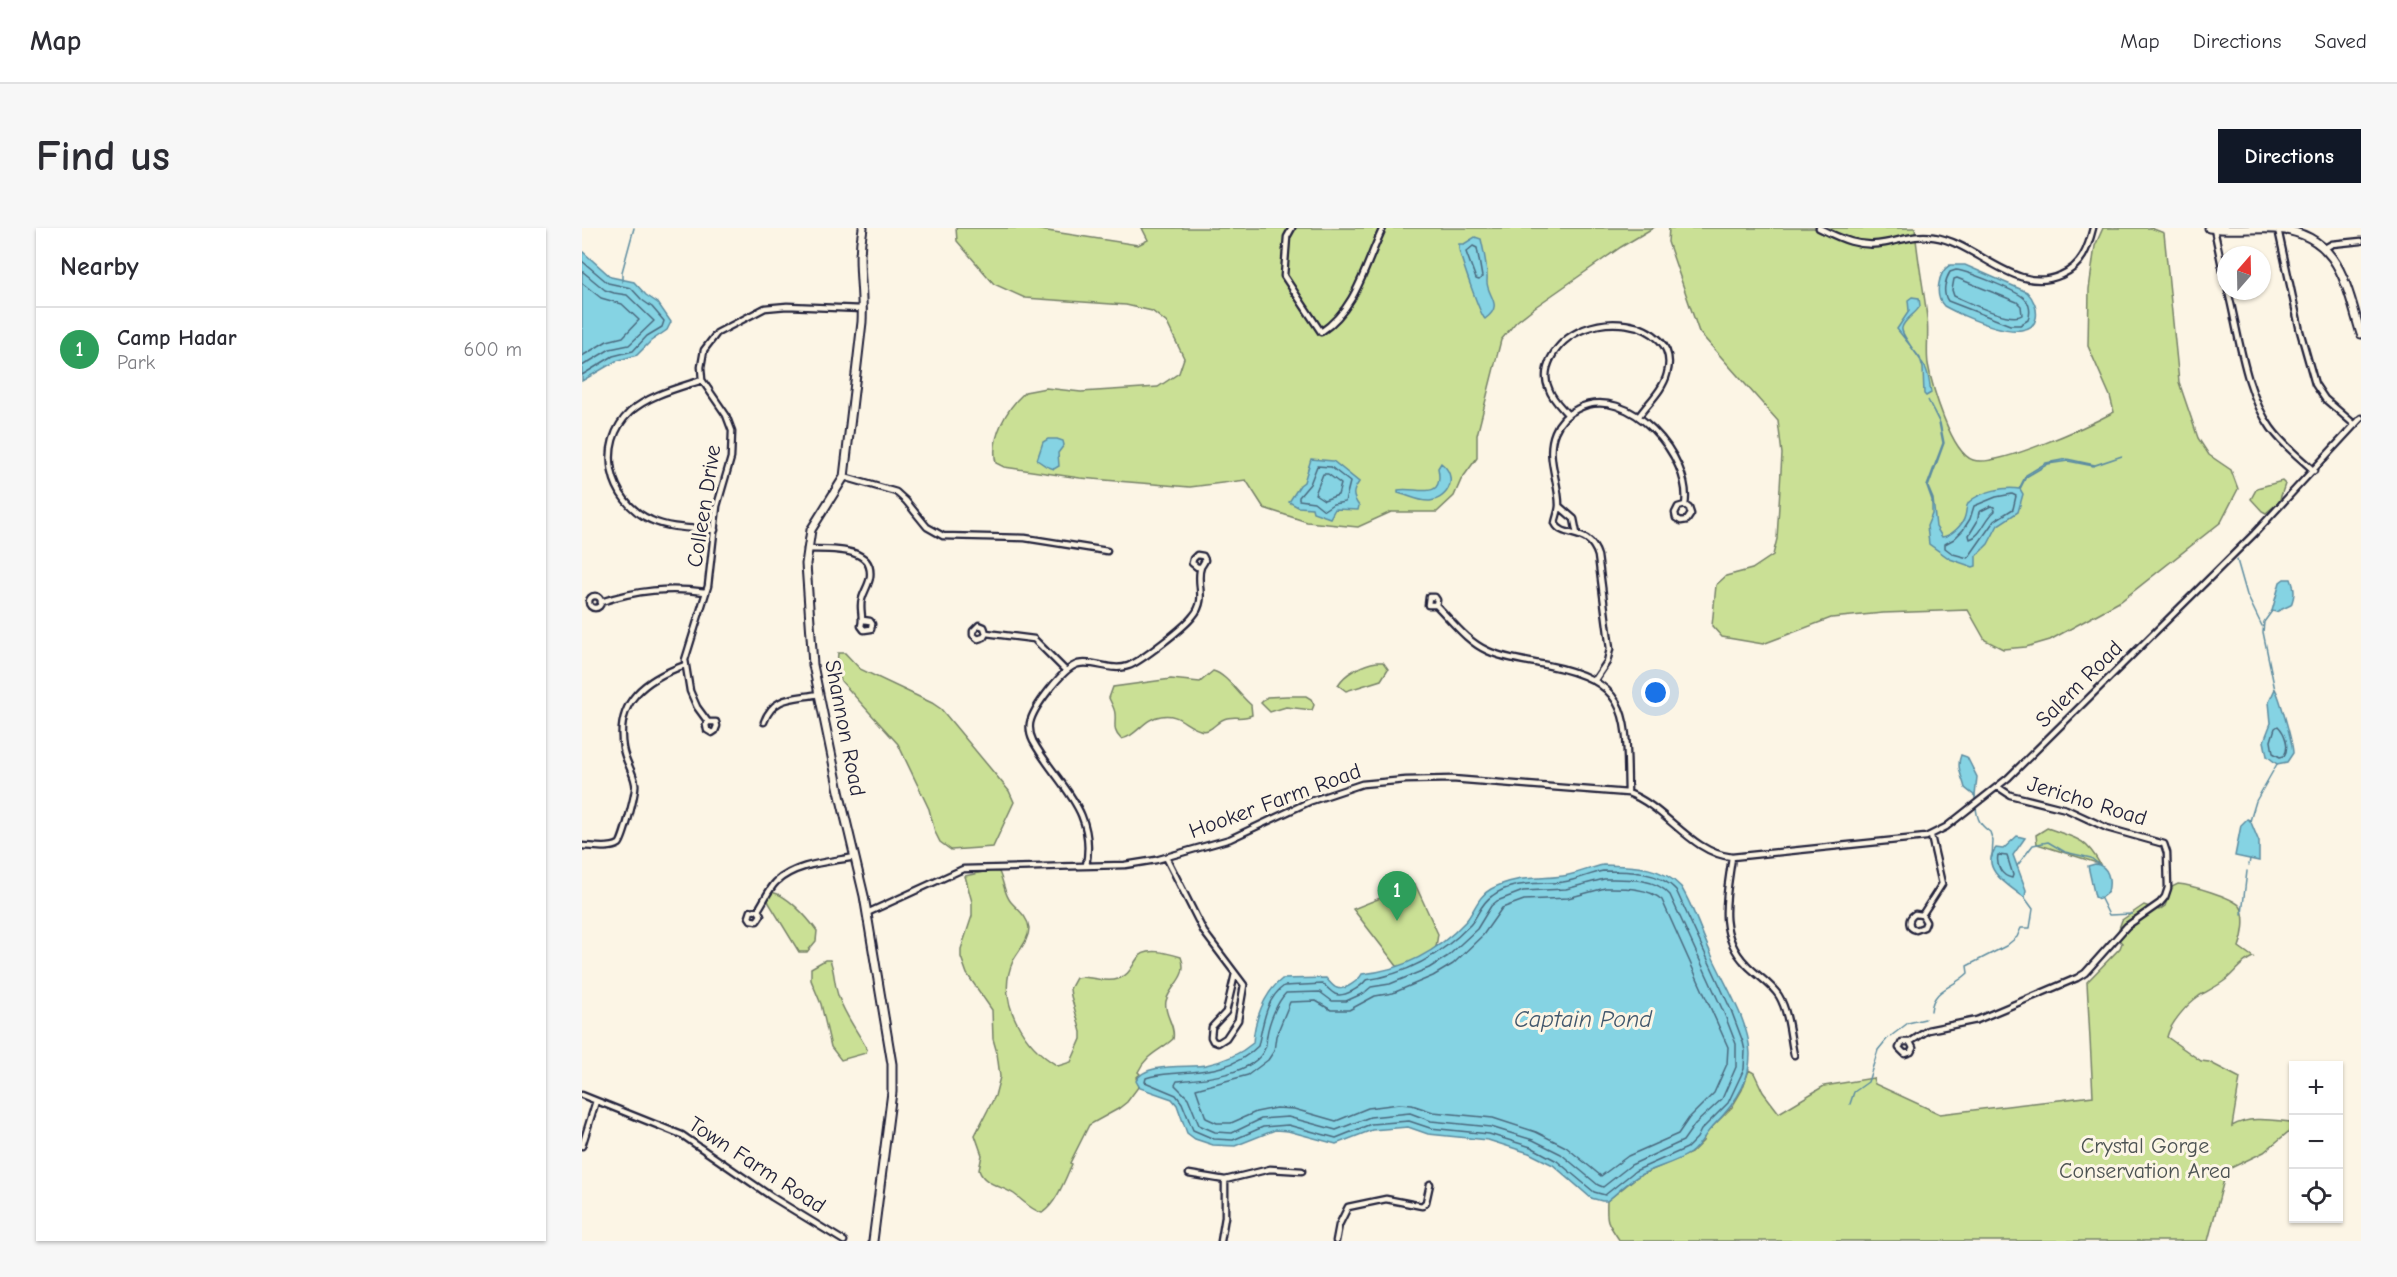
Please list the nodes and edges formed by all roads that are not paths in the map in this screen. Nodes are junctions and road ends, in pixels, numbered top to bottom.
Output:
1 (863, 228) edge
2 (1292, 228) edge
3 (1383, 228) edge
4 (1820, 228) edge
5 (2093, 228) edge
6 (2209, 228) edge
7 (2214, 229) edge
8 (2278, 229) edge
9 (2287, 229) edge
10 (2361, 241) edge
11 (2218, 246) edge
12 (2325, 248) junction
13 (2230, 300) edge
14 (863, 309) junction
15 (2361, 334) edge
16 (702, 380) junction
17 (1568, 415) junction
18 (1639, 416) junction
19 (2361, 418) edge
20 (2355, 425) junction
21 (2314, 471) junction
22 (844, 477) junction
23 (1685, 505) dead end
24 (1559, 506) junction
25 (715, 530) junction
26 (1577, 534) junction
27 (807, 549) junction
28 (1107, 551) dead end
29 (1201, 567) dead end
30 (706, 592) junction
31 (601, 602) junction
32 (582, 603) edge
33 (588, 603) junction
34 (1436, 605) dead end
35 (863, 620) dead end
36 (986, 633) dead end
37 (685, 664) junction
38 (1066, 670) junction
39 (1595, 680) junction
40 (819, 694) junction
41 (708, 722) dead end
42 (764, 722) dead end
43 (1998, 787) junction
44 (1628, 793) junction
45 (1931, 836) junction
46 (582, 846) edge
47 (1758, 856) joint
48 (855, 857) junction
49 (1166, 857) junction
50 (1732, 858) junction
51 (1086, 866) junction
52 (758, 910) dead end
53 (867, 913) junction
54 (1922, 915) dead end
55 (1235, 974) junction
56 (1910, 1042) dead end
57 (1794, 1055) dead end
58 (582, 1095) edge
59 (596, 1101) junction
60 (582, 1146) edge
61 (1302, 1171) dead end
62 (1190, 1174) dead end
63 (1225, 1180) junction
64 (1430, 1184) dead end
65 (844, 1241) edge
66 (873, 1241) edge
67 (1221, 1241) edge
68 (1336, 1241) edge

1 - 14 street, Shannon Road
2 - 3 street
4 - 5 street
6 - 7 street
7 - 8 street
7 - 11 street
8 - 9 street
8 - 20 street
9 - 12 street
10 - 12 street
12 - 15 street
13 - 21 street
14 - 16 street
14 - 22 street, Shannon Road
16 - 25 street, Colleen Drive
16 - 25 street
17 - 18 street
17 - 18 street
17 - 24 street
18 - 23 street
19 - 20 street, Salem Road
20 - 21 street, Salem Road
21 - 43 street, Salem Road
22 - 27 street, Shannon Road
22 - 28 street
24 - 26 street
24 - 26 street
25 - 30 street, Colleen Drive
26 - 39 street
27 - 35 street
27 - 40 street, Shannon Road
29 - 38 street
30 - 31 street
30 - 37 street, Colleen Drive
31 - 33 street
31 - 33 street
32 - 33 street
34 - 39 street
36 - 38 street
37 - 41 street, Colleen Drive
37 - 46 street
38 - 51 street
39 - 44 street
40 - 42 street
40 - 48 street, Shannon Road
43 - 45 street, Salem Road
43 - 56 street, Jericho Road
44 - 49 street, Hooker Farm Road
44 - 50 street, Hooker Farm Road
45 - 47 street, Salem Road
45 - 54 street
47 - 50 street, Hooker Farm Road
48 - 52 street
48 - 53 street, Shannon Road
49 - 51 street, Hooker Farm Road
49 - 55 street
50 - 57 street
51 - 53 street, Hooker Farm Road
53 - 66 street, Shannon Road
55 - 55 street
58 - 59 street, Town Farm Road
59 - 60 street
59 - 65 street, Town Farm Road
61 - 63 street
62 - 63 street
63 - 67 street
64 - 68 street

